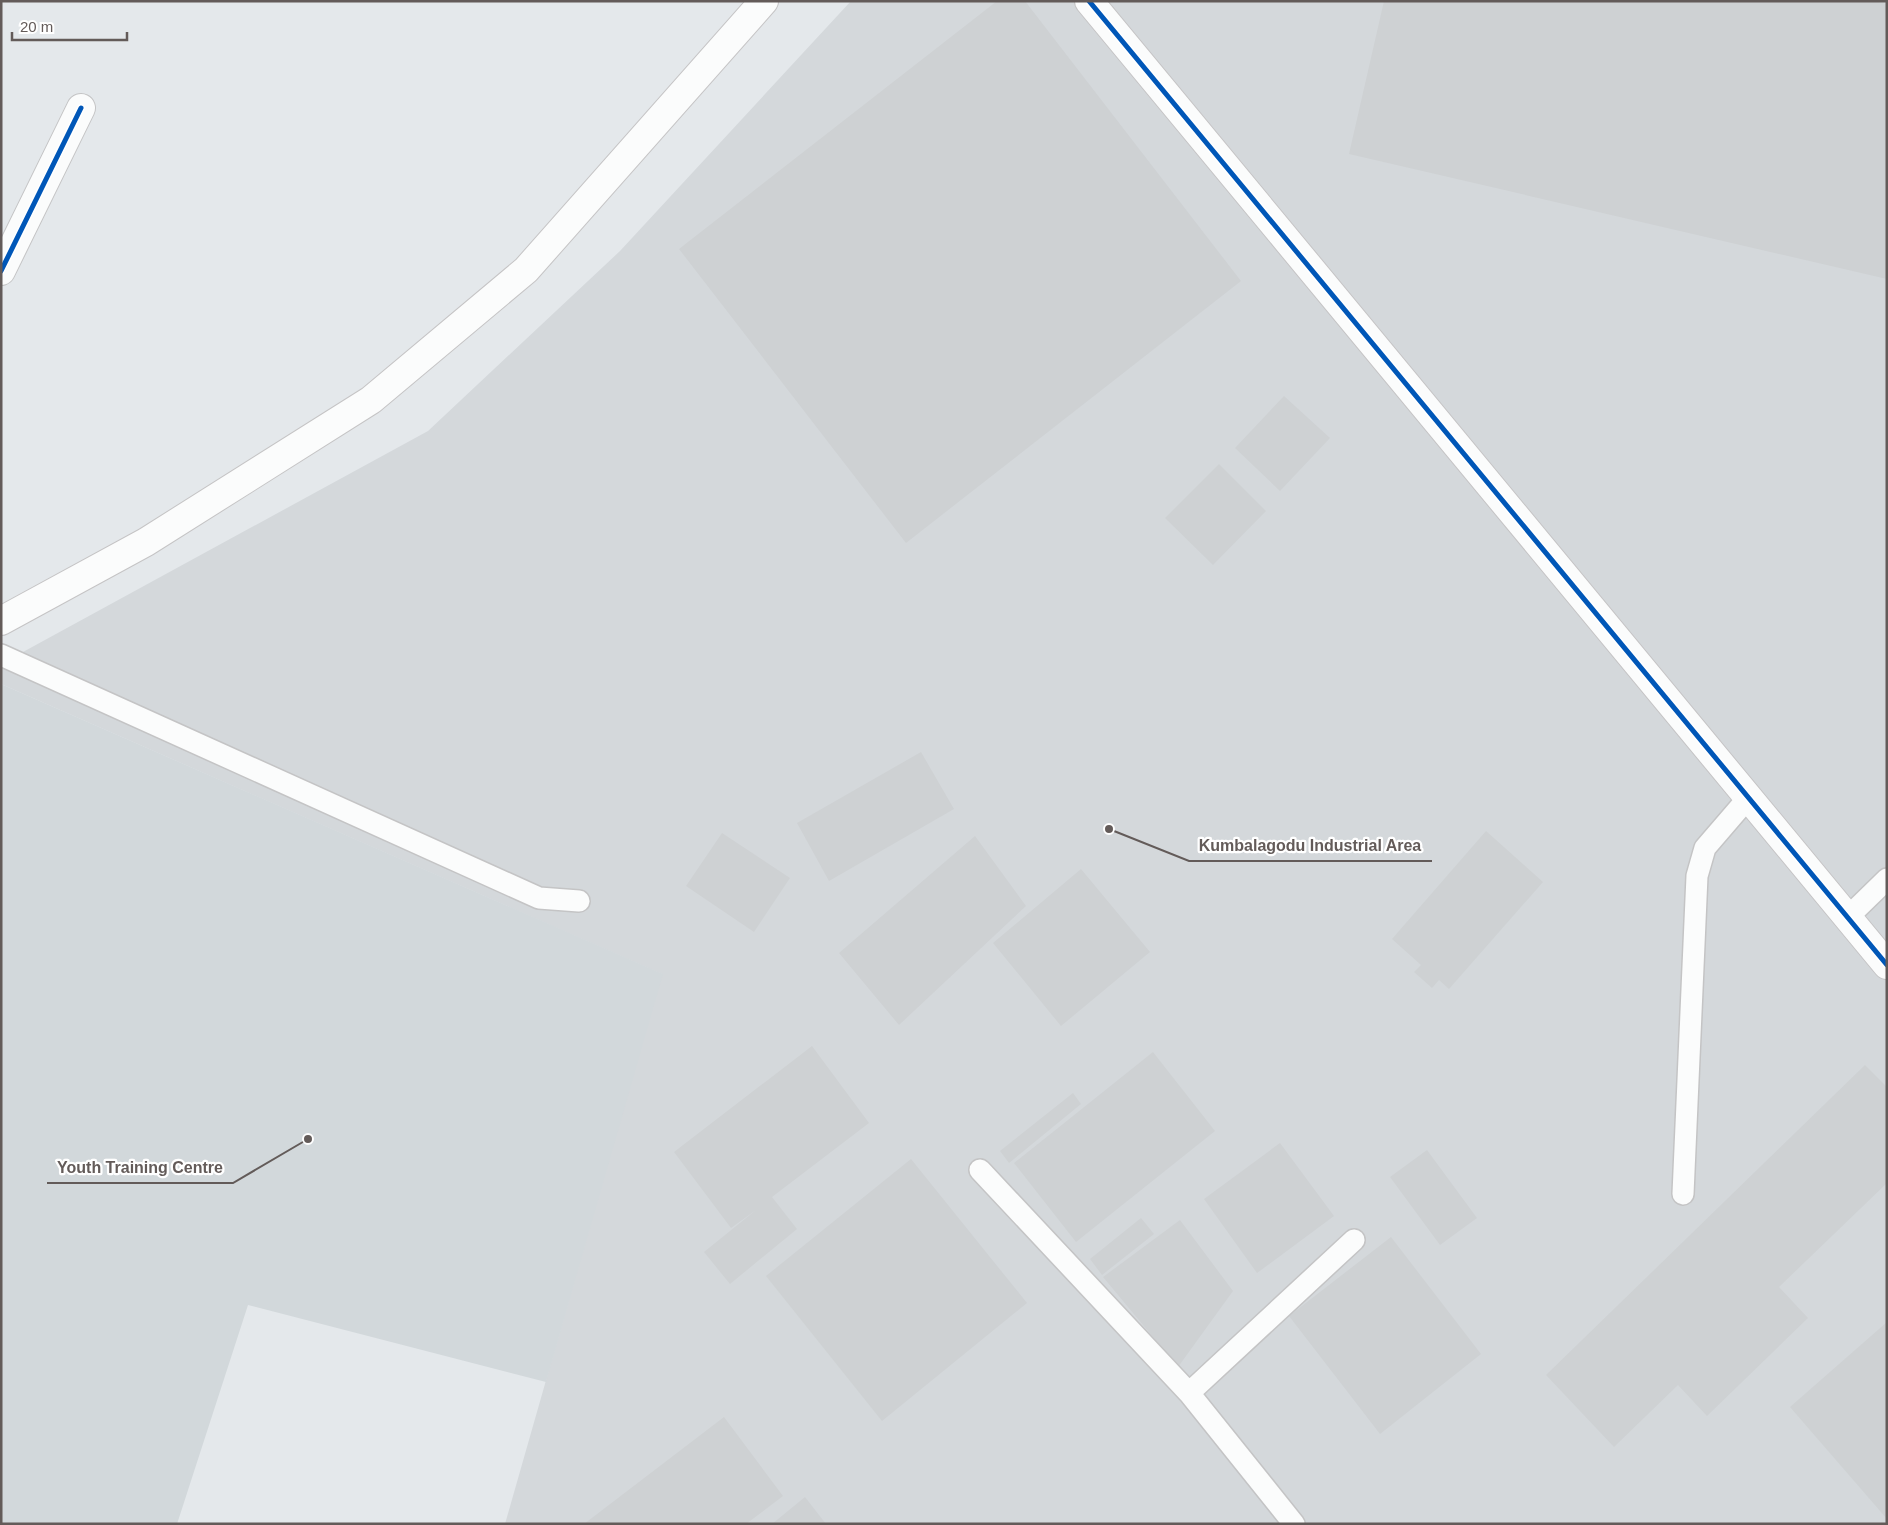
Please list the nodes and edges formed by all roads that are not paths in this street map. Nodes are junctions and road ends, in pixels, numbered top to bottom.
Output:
1 (764, 1) edge
2 (1089, 1) edge
3 (81, 108) dead end
4 (1, 271) edge
5 (1, 621) edge
6 (1, 655) edge
7 (1748, 798) junction
8 (1887, 879) edge
9 (579, 901) dead end
10 (1847, 918) junction
11 (1887, 966) edge
12 (980, 1170) dead end
13 (1683, 1194) dead end
14 (1354, 1240) dead end
15 (1189, 1393) junction
16 (1294, 1524) edge

1 - 5 street
2 - 7 street
3 - 4 street
6 - 9 lane
7 - 10 street
7 - 13 lane
8 - 10 lane
10 - 11 street
12 - 15 lane
14 - 15 lane
15 - 16 lane

